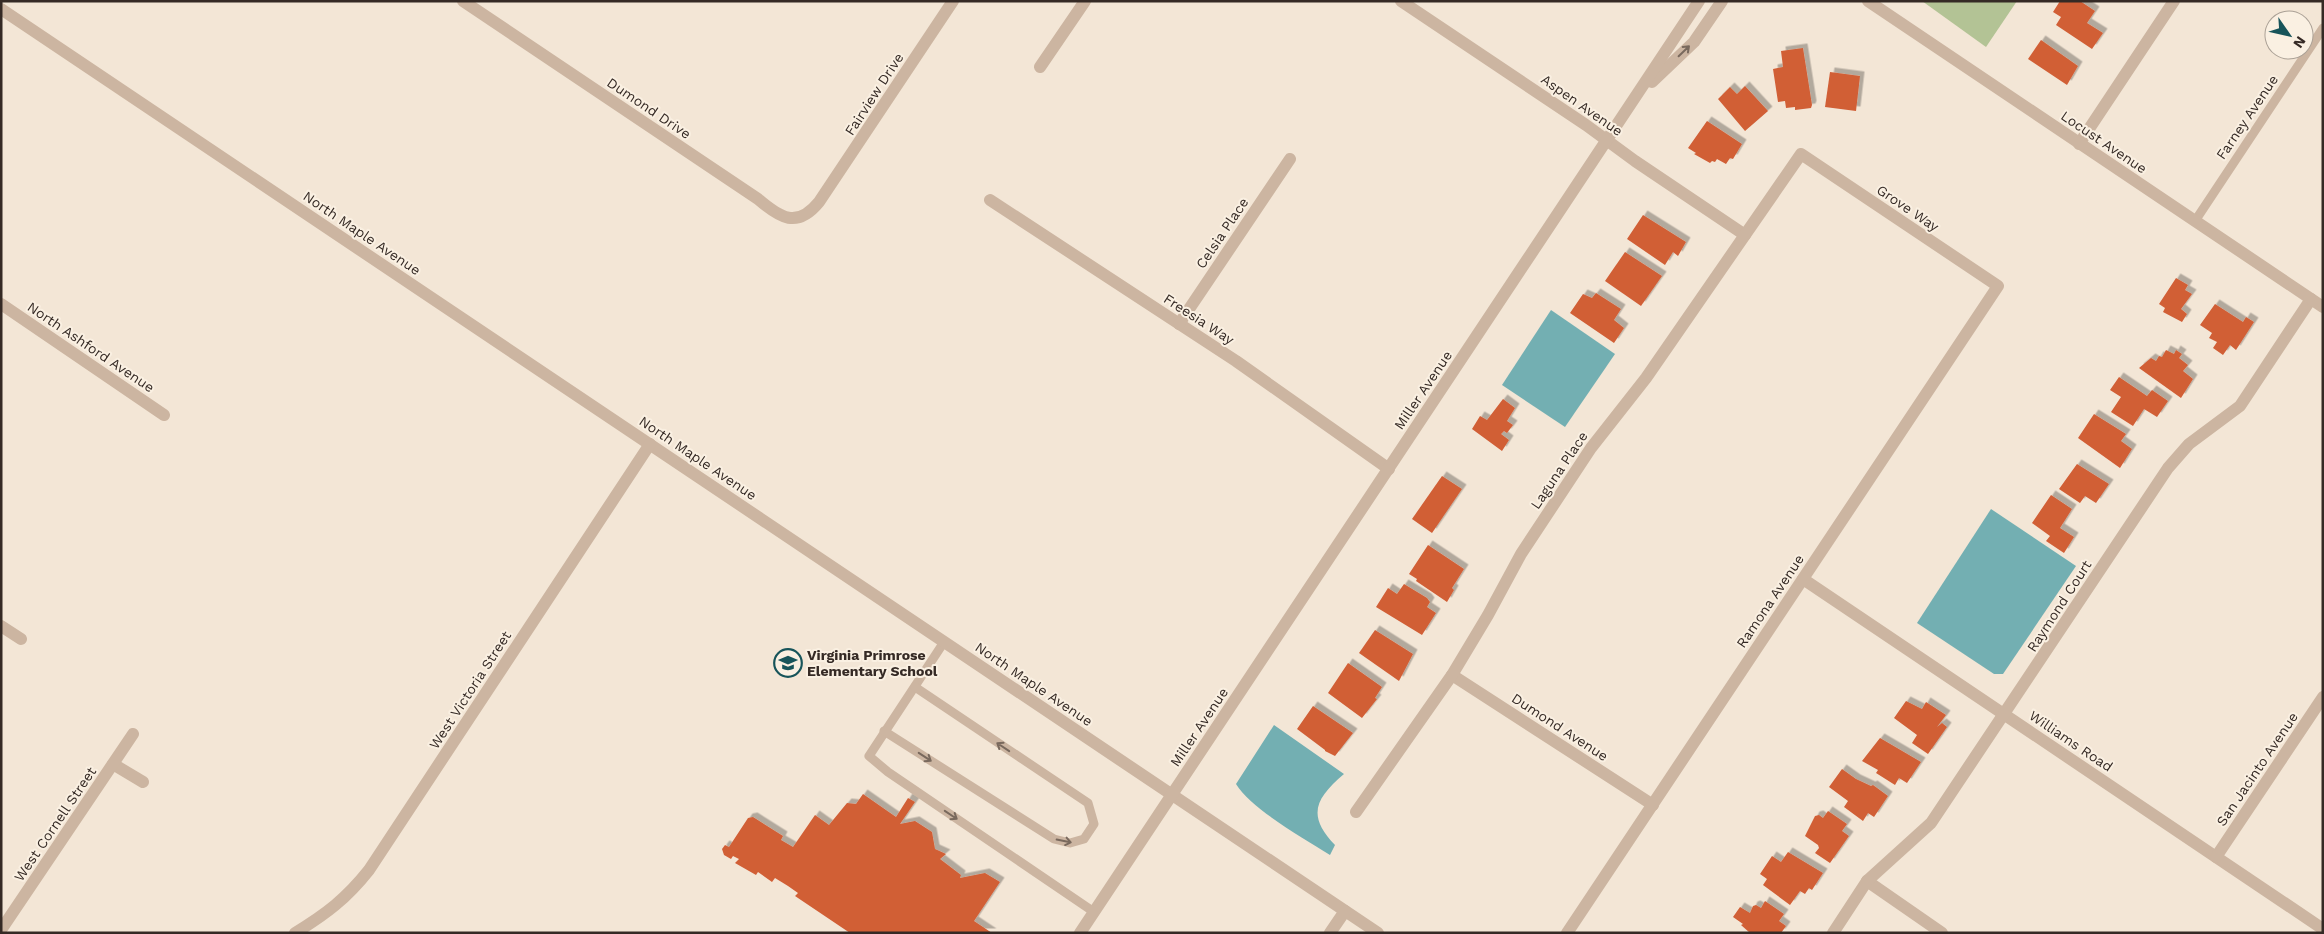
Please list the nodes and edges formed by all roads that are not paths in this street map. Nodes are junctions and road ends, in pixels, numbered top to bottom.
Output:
1 (463, 1) edge
2 (1085, 1) edge
3 (1400, 1) edge
4 (1699, 1) edge
5 (1722, 1) edge
6 (1868, 1) edge
7 (2174, 1) edge
8 (948, 3) edge
9 (1, 9) edge
10 (2323, 28) edge
11 (1040, 67) dead end
12 (1636, 97) junction
13 (1608, 140) junction
14 (2079, 144) junction
15 (1801, 154) joint
16 (1290, 159) dead end
17 (990, 200) dead end
18 (819, 202) joint
19 (2195, 221) junction
20 (1745, 235) junction
21 (1998, 286) joint
22 (2311, 299) junction
23 (1, 304) edge
24 (2323, 307) edge
25 (1179, 324) junction
26 (164, 415) dead end
27 (650, 444) junction
28 (1389, 469) junction
29 (1803, 579) junction
30 (1, 626) edge
31 (21, 639) dead end
32 (944, 642) junction
33 (1452, 675) junction
34 (916, 687) junction
35 (2323, 697) edge
36 (2005, 714) junction
37 (884, 731) junction
38 (133, 734) dead end
39 (113, 764) junction
40 (142, 782) dead end
41 (1172, 795) junction
42 (1653, 805) junction
43 (1356, 812) dead end
44 (2216, 857) junction
45 (1868, 882) junction
46 (1345, 911) junction
47 (1094, 912) junction
48 (2323, 929) edge
49 (1, 930) edge
50 (294, 933) edge
51 (1080, 933) edge
52 (1330, 933) edge
53 (1378, 933) edge
54 (1567, 933) edge
55 (1833, 933) edge
56 (1942, 933) edge

1 - 18 street, Dumond Drive
2 - 11 street
3 - 13 street, Aspen Avenue
4 - 12 street, Miller Avenue
12 -> 5 street
6 - 14 street, Locust Avenue
7 - 14 street
8 - 18 street, Fairview Drive
9 - 27 street, North Maple Avenue
10 - 19 lane, Farney Avenue
12 - 13 street, Miller Avenue
13 - 20 street, Aspen Avenue
13 - 28 street, Miller Avenue
14 - 19 street, Locust Avenue
15 - 20 street, Laguna Place
15 - 21 street, Grove Way
16 - 25 street, Celsia Place
17 - 25 street, Freesia Way
19 - 22 street, Locust Avenue
20 - 33 street, Laguna Place
21 - 29 street, Ramona Avenue
22 - 24 street, Locust Avenue
22 - 36 street, Raymond Court
23 - 26 street, North Ashford Avenue
25 - 28 street, Freesia Way
27 - 32 street, North Maple Avenue
27 - 50 street, West Victoria Street
28 - 41 street, Miller Avenue
29 - 36 street, Williams Road
29 - 42 street, Ramona Avenue
30 - 31 street
32 - 34 lane
32 - 41 street, North Maple Avenue
33 - 42 street, Dumond Avenue
33 - 43 street, Laguna Place
34 - 37 lane
37 -> 34 lane
35 - 44 street, San Jacinto Avenue
36 - 44 street, Williams Road
36 - 45 street, Raymond Court
37 -> 47 lane
38 - 39 street, West Cornell Street
39 - 40 street
39 - 49 street, West Cornell Street
41 - 46 street, North Maple Avenue
41 - 47 street, Miller Avenue
42 - 54 street, Ramona Avenue
44 - 48 street, Williams Road
45 - 55 street, Raymond Court
45 - 56 street
46 - 52 street
46 - 53 street, North Maple Avenue
47 - 51 street, Miller Avenue

